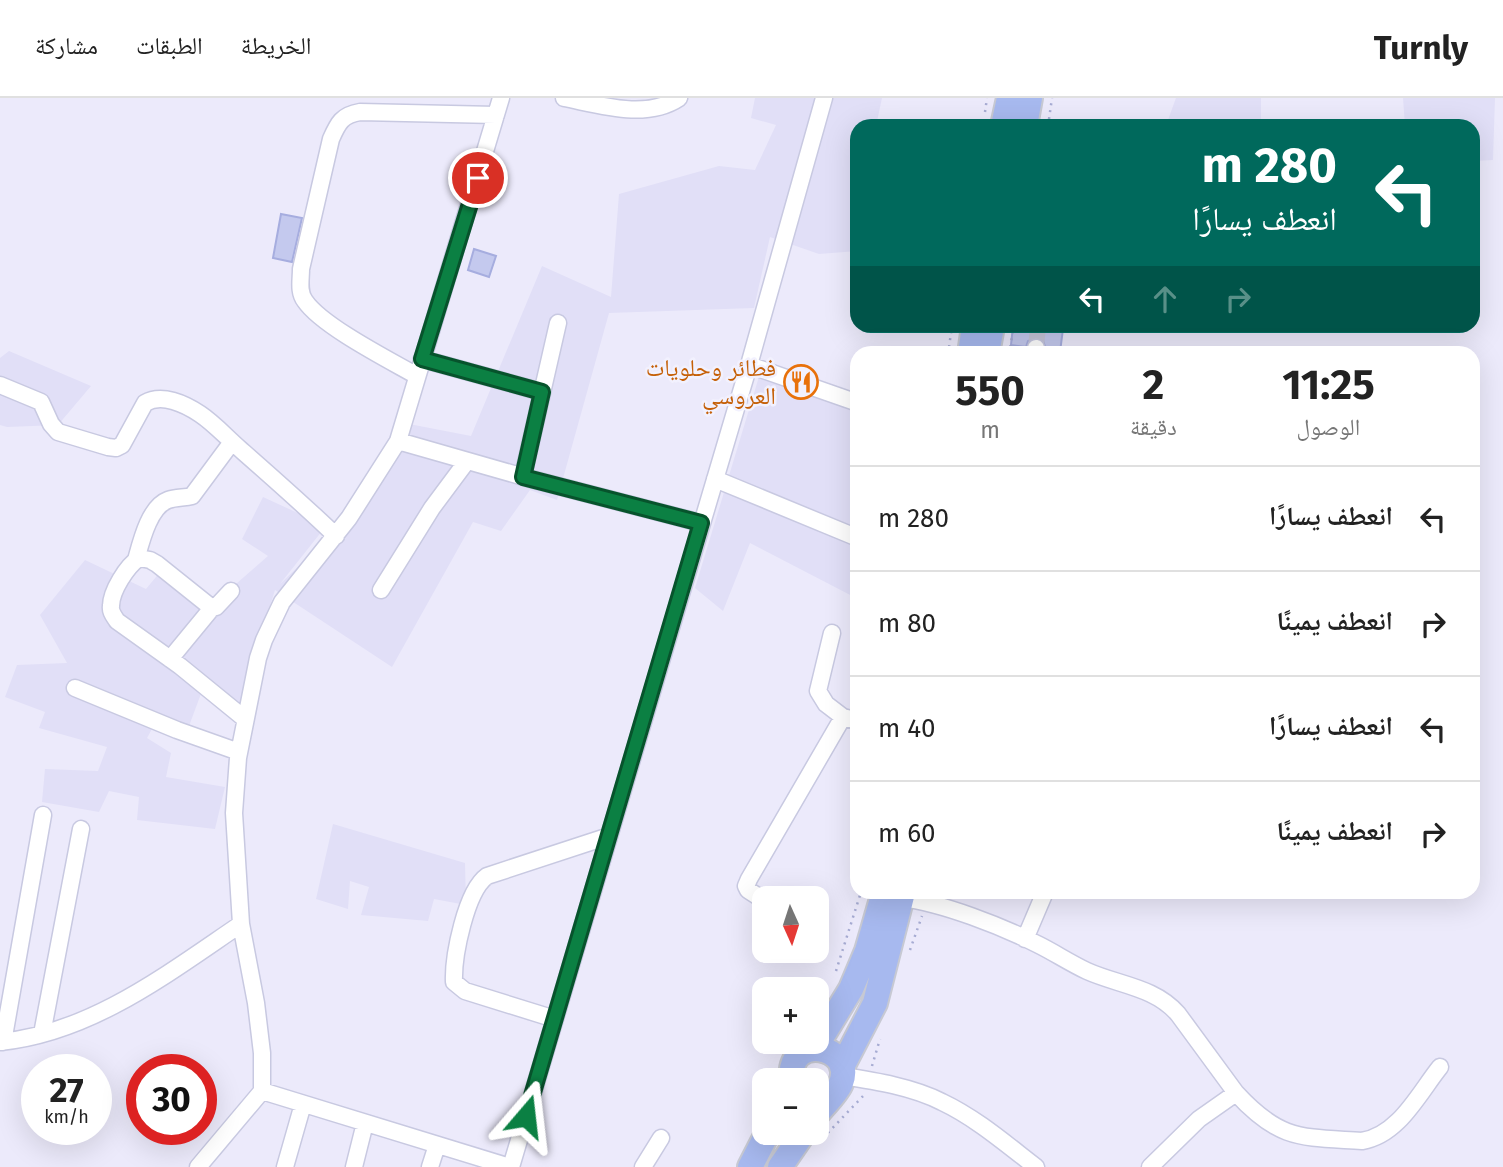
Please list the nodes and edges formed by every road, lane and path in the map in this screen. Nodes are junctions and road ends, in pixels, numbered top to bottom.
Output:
1 (501, 98) edge
2 (564, 98) edge
3 (679, 98) edge
4 (824, 98) edge
5 (1009, 98) edge
6 (1030, 98) edge
7 (1052, 98) edge
8 (496, 116) junction
9 (1004, 119) edge
10 (1026, 119) edge
11 (1049, 119) edge
12 (558, 323) dead end
13 (422, 359) junction
14 (749, 365) junction
15 (417, 376) junction
16 (0, 384) edge
17 (542, 392) junction
18 (850, 400) edge
19 (398, 441) junction
20 (232, 442) junction
21 (467, 461) junction
22 (523, 477) junction
23 (715, 479) junction
24 (701, 523) junction
25 (850, 535) edge
26 (336, 536) junction
27 (136, 560) junction
28 (381, 590) dead end
29 (231, 591) dead end
30 (212, 608) junction
31 (832, 633) dead end
32 (170, 659) junction
33 (75, 688) dead end
34 (245, 719) junction
35 (850, 719) edge
36 (239, 752) junction
37 (43, 815) dead end
38 (81, 829) dead end
39 (609, 836) junction
40 (752, 893) edge
41 (859, 899) edge
42 (893, 899) edge
43 (895, 899) edge
44 (916, 899) edge
45 (1042, 899) edge
46 (241, 923) junction
47 (1025, 939) junction
48 (836, 972) dead end
49 (555, 1019) junction
50 (829, 1025) edge
51 (42, 1034) junction
52 (1, 1042) edge
53 (829, 1052) edge
54 (802, 1054) edge
55 (1440, 1067) dead end
56 (791, 1068) edge
57 (843, 1071) junction
58 (262, 1091) junction
59 (1236, 1093) junction
60 (829, 1096) edge
61 (303, 1104) junction
62 (365, 1123) junction
63 (660, 1138) dead end
64 (437, 1144) junction
65 (761, 1145) edge
66 (795, 1145) edge
67 (198, 1167) edge
68 (285, 1167) edge
69 (354, 1167) edge
70 (430, 1167) edge
71 (511, 1167) edge
72 (643, 1167) edge
73 (750, 1167) edge
74 (780, 1167) edge
75 (1036, 1167) edge
76 (1150, 1167) edge

1 - 8 street
2 - 3 street
4 - 14 street
5 - 9 highway
6 - 10 highway
7 - 11 path
8 - 13 street
8 - 15 street
12 - 17 street
13 - 15 street
13 - 17 street
14 - 18 street
14 - 23 street
15 - 19 street
16 - 20 street
17 - 22 street
19 - 21 street
19 - 26 street
20 - 26 street
20 - 27 street
21 - 22 street
21 - 28 street
22 - 24 street
23 - 24 street
23 - 25 street
24 - 39 street
26 - 34 street
27 - 30 street
27 - 32 street
29 - 30 street
30 - 32 street
31 - 35 street
32 - 34 street
33 - 36 street
34 - 36 street
35 - 40 street
36 - 46 street
37 - 52 street
38 - 51 street
39 - 49 street
39 - 49 street
41 - 48 path
42 - 50 highway
43 - 57 highway
44 - 47 street
45 - 47 street
46 - 51 street
46 - 58 street
47 - 59 street
49 - 71 street
51 - 52 street
53 - 57 highway
54 - 56 highway
55 - 59 street
57 - 60 highway
57 - 75 street
58 - 61 street
58 - 67 street
59 - 76 street
61 - 62 street
61 - 68 street
62 - 64 street
62 - 69 street
63 - 72 street
64 - 70 street
64 - 71 street
65 - 73 highway
66 - 74 highway

